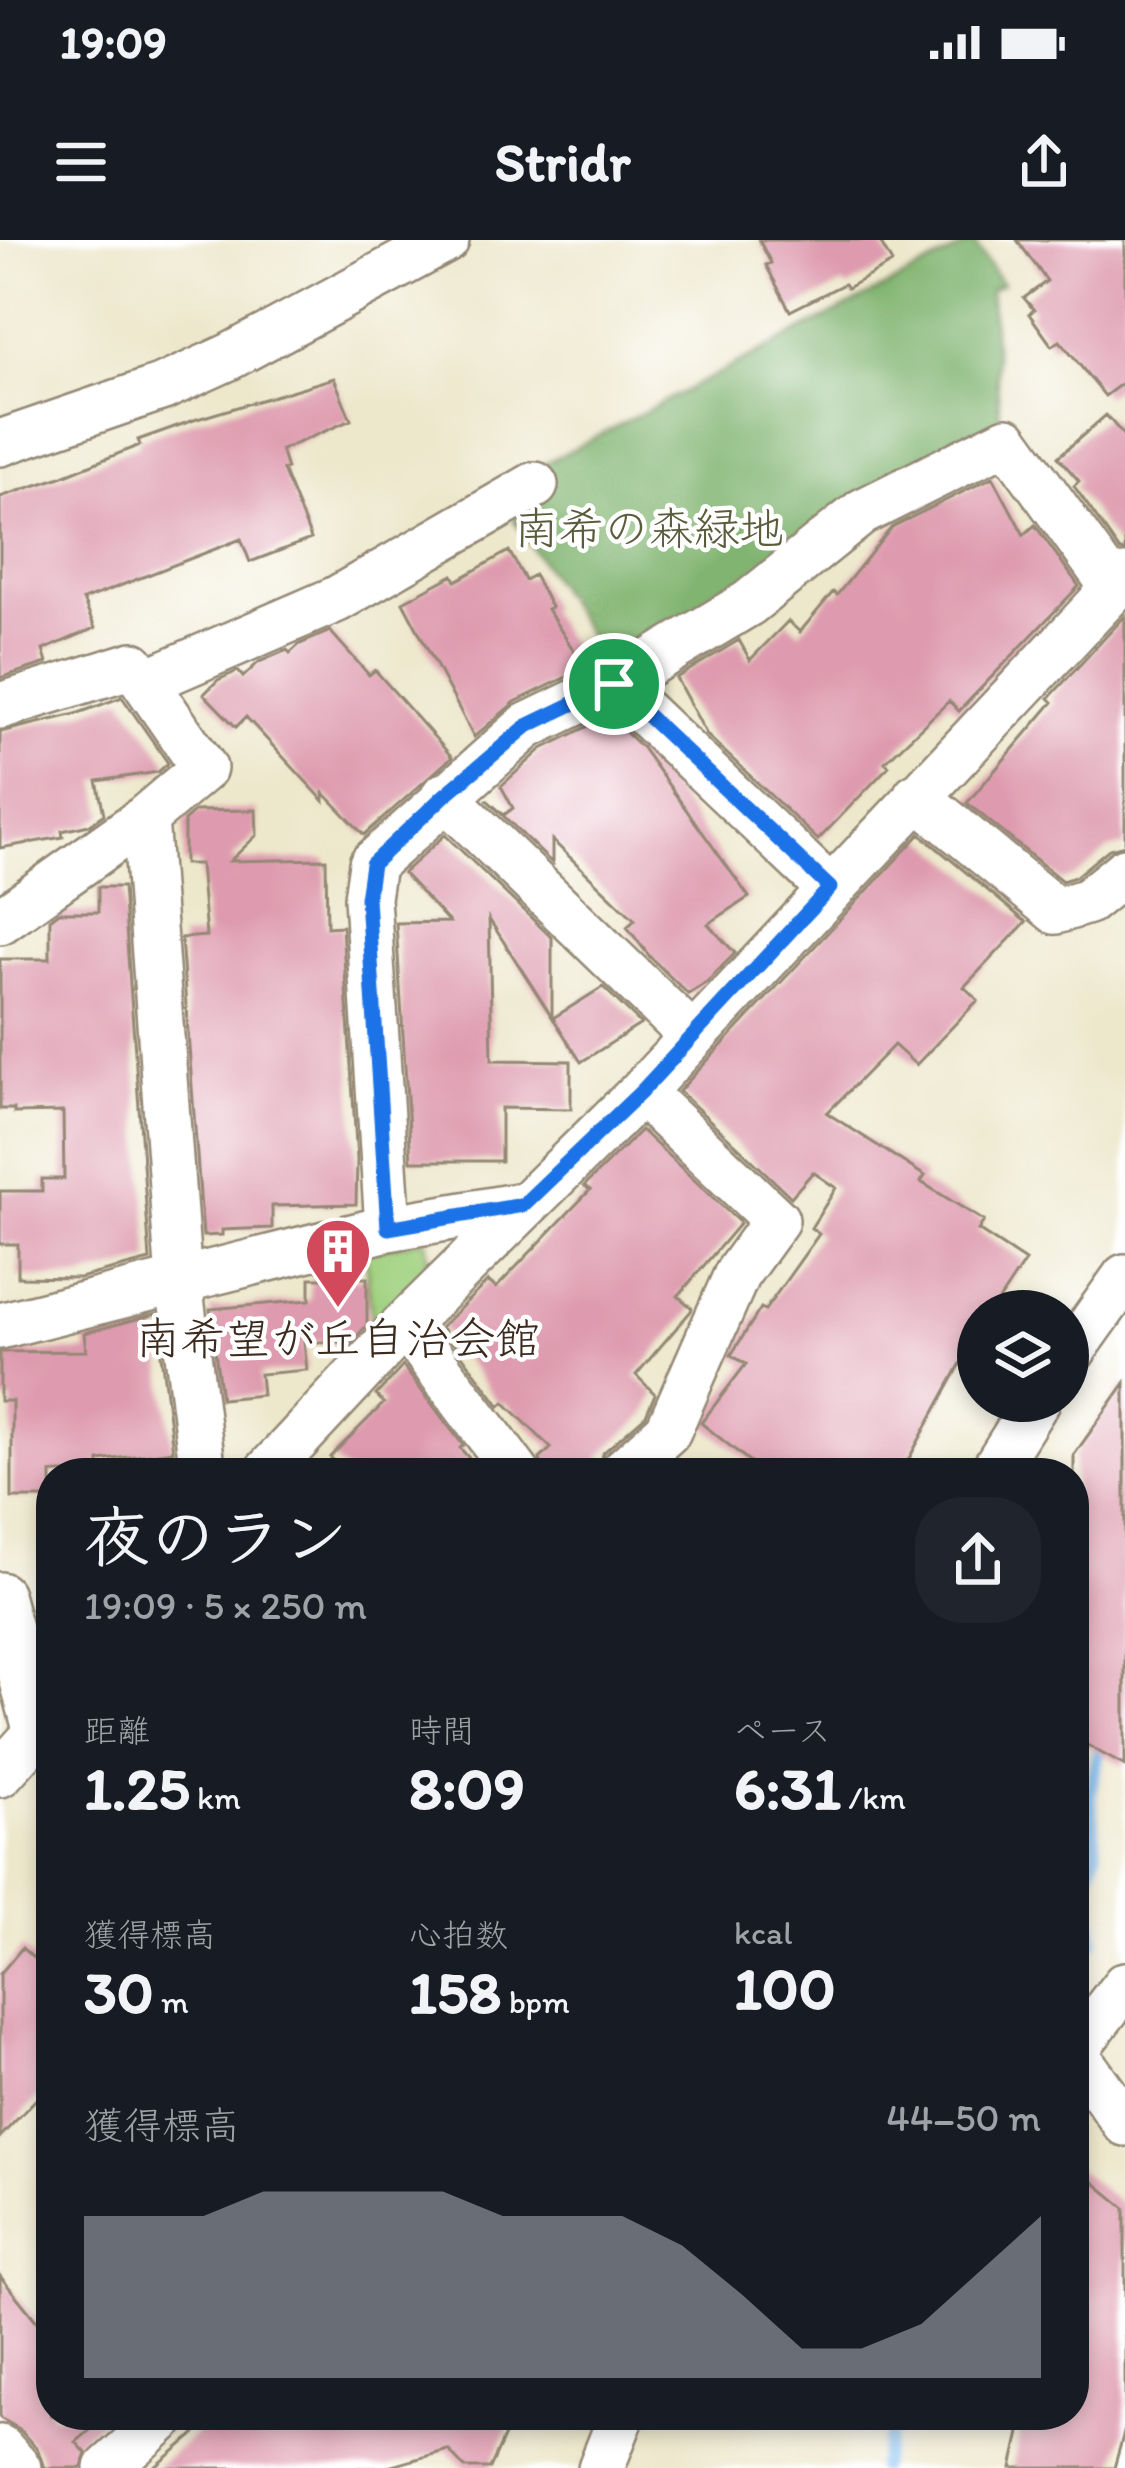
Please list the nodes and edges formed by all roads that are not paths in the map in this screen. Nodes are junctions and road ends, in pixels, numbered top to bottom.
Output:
1 (446, 240) edge
2 (0, 443) edge
3 (535, 485) dead end
4 (1119, 582) edge
5 (145, 682) junction
6 (614, 684) junction
7 (0, 706) edge
8 (444, 796) junction
9 (916, 796) junction
10 (145, 818) junction
11 (1125, 871) edge
12 (830, 888) junction
13 (0, 921) edge
14 (691, 1035) junction
15 (641, 1092) junction
16 (523, 1205) junction
17 (388, 1228) junction
18 (1125, 1277) edge
19 (178, 1282) junction
20 (405, 1324) junction
21 (0, 1326) edge
22 (1089, 1328) edge
23 (1024, 1422) edge
24 (201, 1458) edge
25 (280, 1458) edge
26 (506, 1458) edge
27 (638, 1458) edge
28 (1001, 1458) edge
29 (0, 1594) edge
30 (36, 1701) edge
31 (36, 1734) edge
32 (0, 1774) edge
33 (1125, 1985) edge
34 (1089, 2032) edge
35 (1089, 2073) edge
36 (1125, 2122) edge
37 (150, 2430) edge
38 (616, 2430) edge
39 (0, 2448) edge
40 (18, 2468) edge
41 (108, 2468) edge
42 (602, 2468) edge

1 - 2 street
3 - 5 street
4 - 6 street
4 - 9 street
5 - 7 street
5 - 10 street
6 - 8 street
6 - 12 street
8 - 14 street
8 - 17 street
9 - 11 street
9 - 12 street
10 - 13 street
10 - 19 street
12 - 14 street
14 - 15 street
15 - 16 street
15 - 27 street
16 - 17 street
16 - 20 street
17 - 19 street
18 - 22 street
19 - 21 street
19 - 24 street
20 - 25 street
20 - 26 street
23 - 28 street
29 - 30 street
31 - 32 street
33 - 34 street
35 - 36 street
37 - 41 street
38 - 42 street
39 - 40 street

